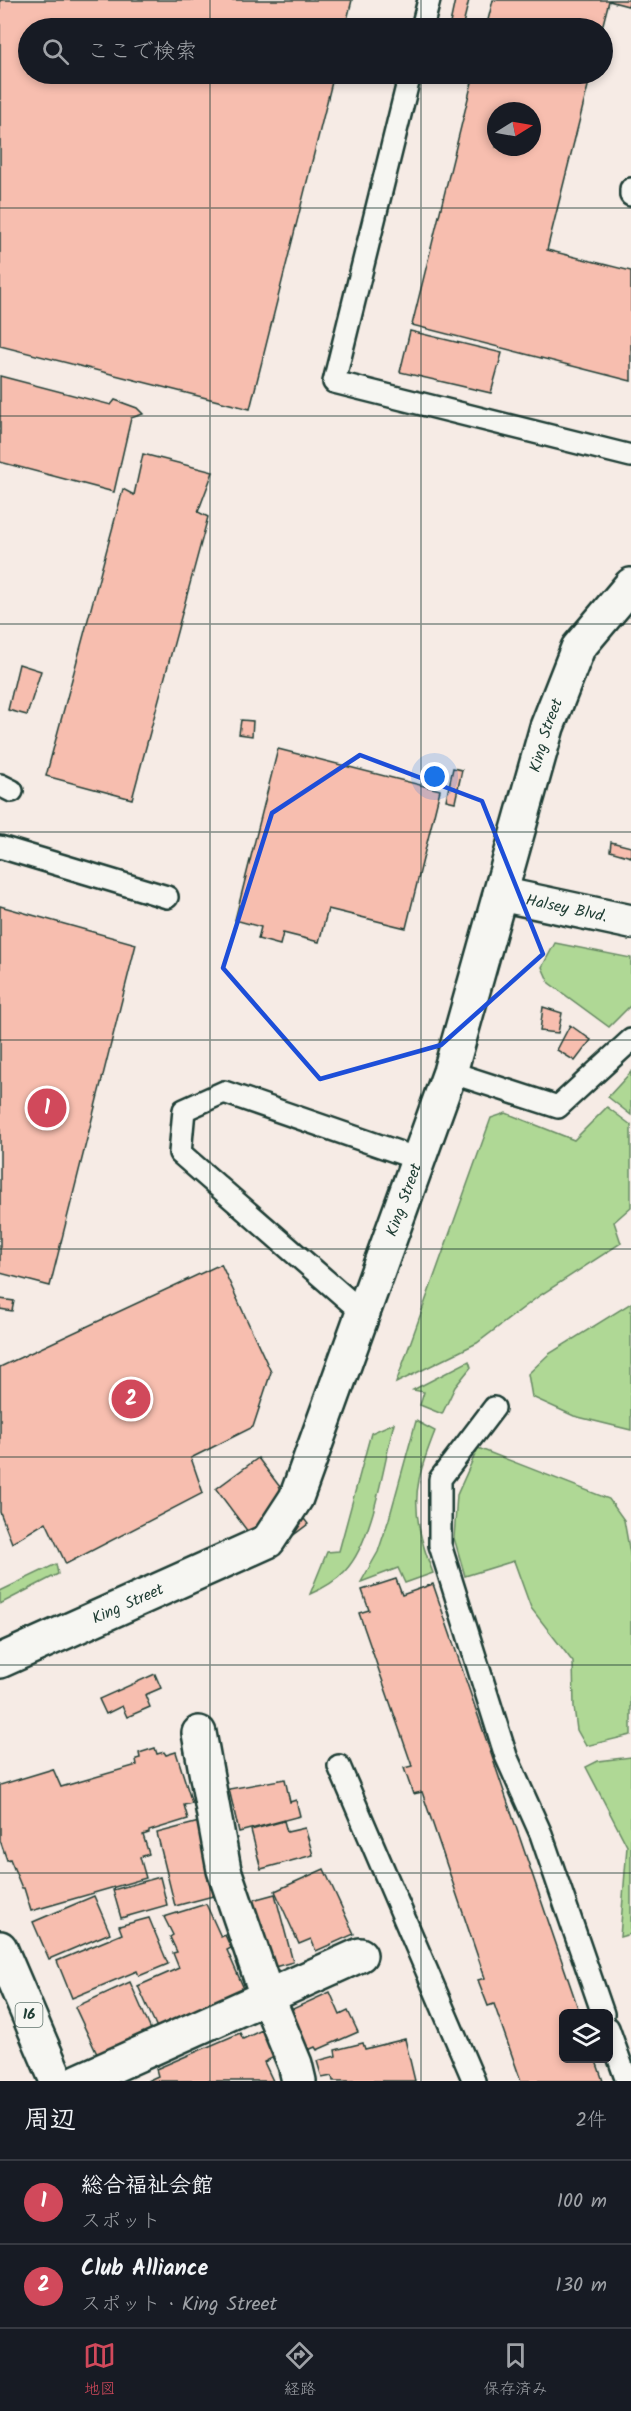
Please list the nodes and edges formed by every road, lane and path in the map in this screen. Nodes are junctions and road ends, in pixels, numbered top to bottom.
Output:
1 (429, 0) edge
2 (424, 18) edge
3 (408, 84) edge
4 (631, 189) edge
5 (631, 195) edge
6 (631, 456) edge
7 (631, 585) edge
8 (0, 848) edge
9 (500, 894) junction
10 (167, 897) dead end
11 (631, 922) edge
12 (631, 1041) edge
13 (450, 1072) junction
14 (418, 1159) junction
15 (363, 1313) junction
16 (494, 1408) dead end
17 (0, 1661) edge
18 (200, 1733) dead end
19 (339, 1766) dead end
20 (0, 1948) edge
21 (360, 1955) dead end
22 (267, 1996) junction
23 (602, 2009) edge
24 (613, 2040) edge
25 (57, 2081) edge
26 (80, 2081) edge
27 (299, 2081) edge
28 (474, 2081) edge
29 (627, 2081) edge

1 - 2 lane
3 - 6 lane
4 - 5 lane
7 - 9 main road, King Street
8 - 10 lane
9 - 11 main road, Halsey Blvd.
9 - 13 main road, King Street
12 - 13 lane
13 - 14 main road, King Street
14 - 15 main road, King Street
14 - 15 lane
15 - 17 main road, King Street
16 - 23 lane
18 - 22 main road
19 - 28 lane
20 - 25 main road, 16
21 - 22 main road
22 - 26 main road
22 - 27 main road
24 - 29 lane

